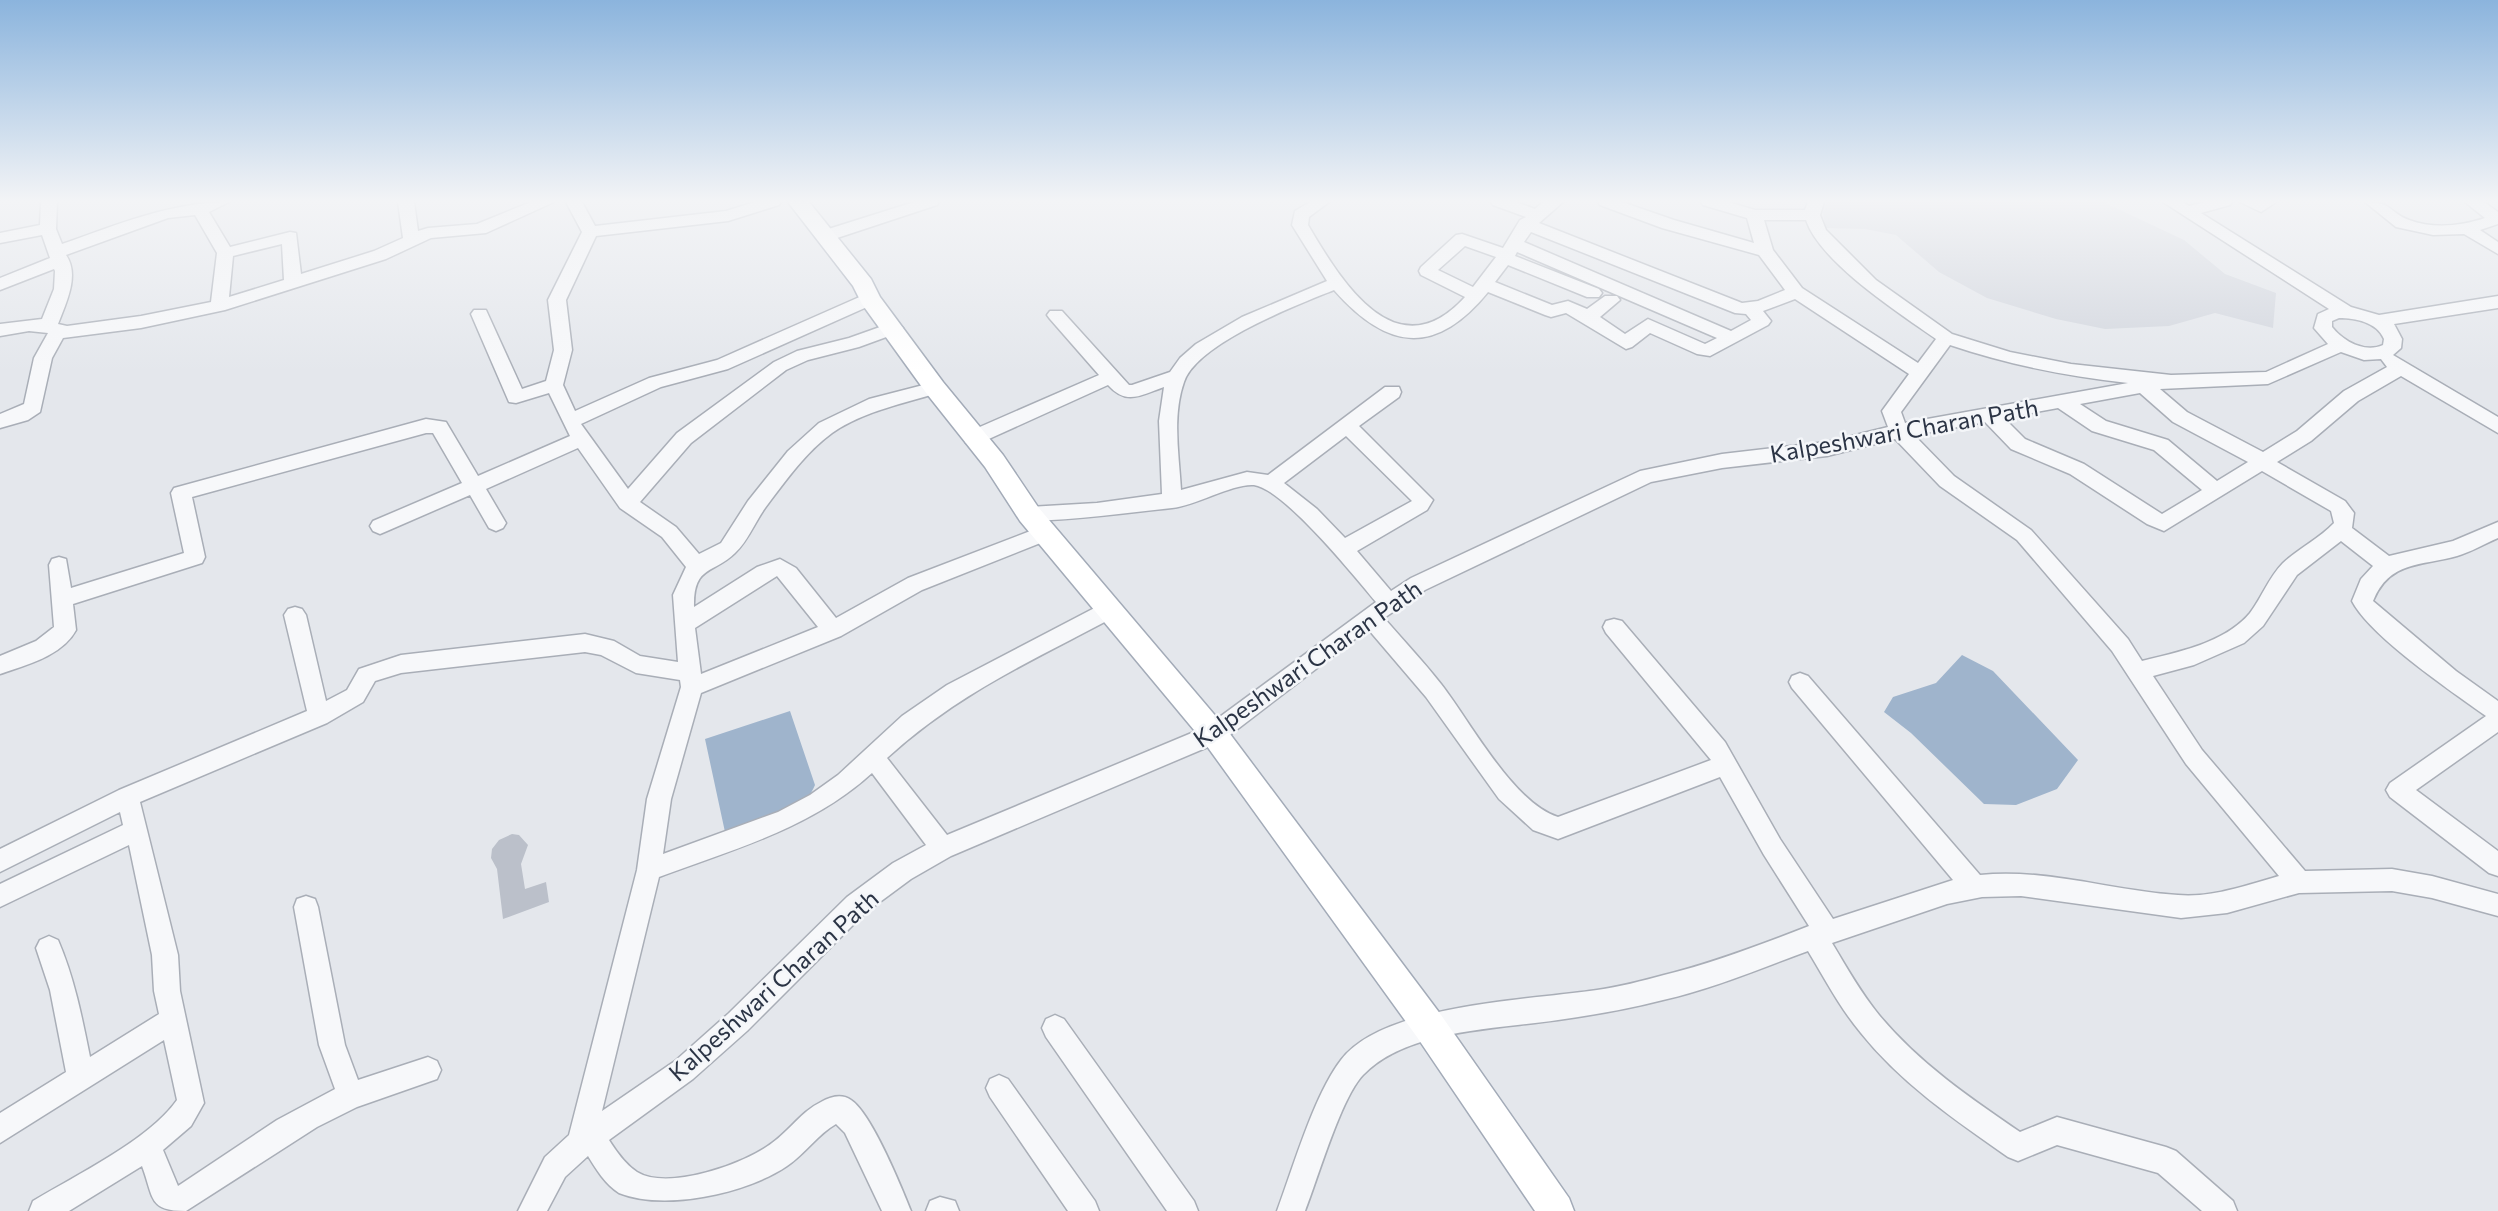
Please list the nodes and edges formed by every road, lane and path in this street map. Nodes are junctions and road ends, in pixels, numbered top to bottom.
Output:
1 (54, 259) edge
2 (60, 259) edge
3 (224, 259) edge
4 (291, 259) edge
5 (369, 259) edge
6 (578, 259) edge
7 (843, 259) edge
8 (1321, 259) edge
9 (1441, 259) edge
10 (1504, 259) edge
11 (1523, 259) edge
12 (1526, 259) edge
13 (1622, 259) edge
14 (1771, 259) edge
15 (1845, 259) edge
16 (2260, 259) edge
17 (293, 283) junction
18 (1337, 283) junction
19 (0, 284) edge
20 (1480, 289) junction
21 (1796, 292) junction
22 (870, 299) junction
23 (2498, 303) edge
24 (219, 306) junction
25 (1751, 309) junction
26 (2345, 312) junction
27 (480, 314) dead end
28 (1056, 315) dead end
29 (1588, 317) junction
30 (2376, 321) junction
31 (894, 328) junction
32 (53, 329) junction
33 (0, 330) edge
34 (1732, 338) junction
35 (1946, 338) junction
36 (2342, 345) junction
37 (2380, 354) junction
38 (2400, 368) junction
39 (1919, 372) junction
40 (1177, 376) junction
41 (1110, 377) junction
42 (2171, 382) junction
43 (554, 385) junction
44 (2144, 386) junction
45 (934, 388) junction
46 (1392, 392) dead end
47 (2061, 401) junction
48 (1990, 416) junction
49 (0, 421) edge
50 (1347, 425) junction
51 (2498, 426) edge
52 (576, 430) junction
53 (1899, 431) junction
54 (973, 438) junction
55 (2262, 461) junction
56 (1269, 484) junction
57 (475, 485) junction
58 (2216, 491) junction
59 (1172, 501) junction
60 (627, 503) junction
61 (496, 523) dead end
62 (1038, 524) junction
63 (380, 526) dead end
64 (2340, 529) junction
65 (2498, 530) edge
66 (1342, 550) junction
67 (59, 565) dead end
68 (2386, 565) junction
69 (696, 566) junction
70 (62, 599) junction
71 (1390, 604) junction
72 (1111, 608) junction
73 (295, 615) dead end
74 (1370, 617) junction
75 (684, 624) junction
76 (1614, 627) dead end
77 (833, 630) junction
78 (0, 665) edge
79 (2137, 671) junction
80 (691, 680) junction
81 (1800, 682) dead end
82 (2498, 713) edge
83 (319, 716) junction
84 (2498, 720) edge
85 (1213, 734) junction
86 (872, 756) junction
87 (1727, 764) junction
88 (127, 797) junction
89 (136, 830) junction
90 (943, 848) junction
91 (0, 861) edge
92 (2498, 865) edge
93 (649, 870) junction
94 (2299, 883) junction
95 (1975, 888) junction
96 (0, 896) edge
97 (2498, 905) edge
98 (306, 907) dead end
99 (1820, 935) junction
100 (49, 948) dead end
101 (174, 1020) junction
102 (1429, 1026) junction
103 (1055, 1028) dead end
104 (428, 1070) dead end
105 (81, 1078) junction
106 (999, 1087) dead end
107 (351, 1096) junction
108 (0, 1129) edge
109 (586, 1140) junction
110 (147, 1144) junction
111 (43, 1211) edge
112 (532, 1211) edge
113 (897, 1211) edge
114 (1085, 1211) edge
115 (1184, 1211) edge
116 (1291, 1211) edge
117 (1556, 1211) edge
118 (2222, 1211) edge

1 - 19 street
2 - 32 street
3 - 24 street
4 - 17 street
5 - 17 street
6 - 43 street
7 - 22 main road
8 - 18 street
9 - 20 street
10 - 20 street
11 - 29 street
12 - 34 street
13 - 25 street
14 - 21 street
15 - 35 street
16 - 26 street
17 - 24 street
18 - 20 street
18 - 40 street
20 - 29 street
21 - 25 street
21 - 39 street
22 - 31 main road
22 - 52 street
23 - 30 street
24 - 32 street
25 - 34 street
26 - 30 street
26 - 36 street
27 - 43 street
28 - 41 street
29 - 34 street
30 - 37 street
31 - 45 main road
31 - 60 street
32 - 33 street
32 - 49 street
35 - 39 street
35 - 42 street
36 - 37 street
36 - 42 street
37 - 38 street
38 - 51 street
38 - 55 street
39 - 53 street
40 - 41 street
40 - 59 street
41 - 54 street
42 - 44 street, Kalpeshwari Charan Path
43 - 52 street
44 - 47 street, Kalpeshwari Charan Path
44 - 55 street
45 - 54 main road
45 - 69 street
46 - 50 street
47 - 48 street, Kalpeshwari Charan Path
47 - 58 street
48 - 53 street, Kalpeshwari Charan Path
48 - 58 street
50 - 56 street
50 - 66 street
52 - 57 street
52 - 60 street
53 - 71 street, Kalpeshwari Charan Path
53 - 79 street
54 - 62 main road
55 - 58 street
55 - 64 street
56 - 59 street
56 - 66 street
57 - 61 street
57 - 63 street
57 - 70 street
59 - 62 street
60 - 69 street
62 - 72 main road
62 - 77 street
64 - 68 street
64 - 79 street
65 - 68 street
66 - 71 street
67 - 70 street
68 - 82 street
69 - 75 street
70 - 78 street
71 - 74 street, Kalpeshwari Charan Path
72 - 85 main road
72 - 86 street
73 - 83 street
74 - 85 street, Kalpeshwari Charan Path
74 - 87 street
75 - 77 street
75 - 80 street
76 - 87 street
77 - 80 street
79 - 94 street
80 - 83 street
80 - 93 street
81 - 95 street
83 - 88 street
84 - 92 street
85 - 90 street, Kalpeshwari Charan Path
85 - 102 main road
86 - 90 street
86 - 93 street
87 - 99 street
88 - 89 street
88 - 91 street
89 - 96 street
89 - 101 street
90 - 109 street, Kalpeshwari Charan Path
93 - 109 street
94 - 95 street
94 - 97 street
95 - 99 street
98 - 107 street
99 - 102 street
99 - 118 street
100 - 105 street
101 - 105 street
101 - 110 street
102 - 116 street
102 - 117 main road
103 - 115 street
104 - 107 street
105 - 108 street
106 - 114 street
107 - 110 street
109 - 112 street, Kalpeshwari Charan Path
109 - 113 street
110 - 111 street

